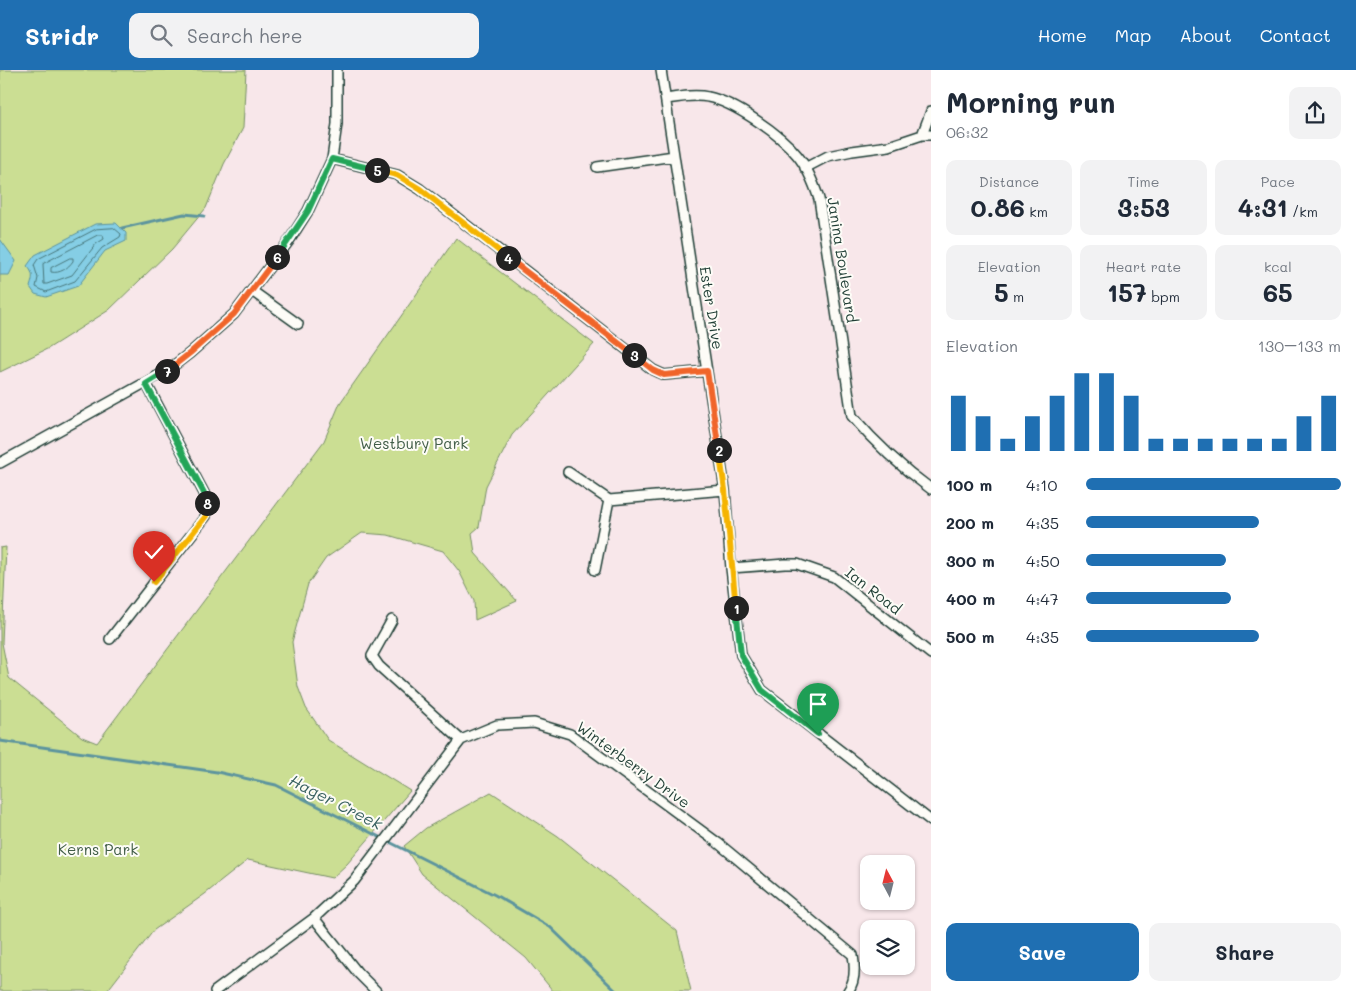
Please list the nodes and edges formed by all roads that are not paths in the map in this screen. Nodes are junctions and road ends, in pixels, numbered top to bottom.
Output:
1 (337, 70) edge
2 (661, 70) edge
3 (666, 99) junction
4 (931, 111) edge
5 (927, 135) edge
6 (674, 156) junction
7 (332, 159) junction
8 (597, 167) dead end
9 (806, 168) junction
10 (252, 291) junction
11 (298, 324) dead end
12 (707, 371) junction
13 (146, 384) junction
14 (0, 463) edge
15 (568, 472) dead end
16 (931, 489) edge
17 (725, 490) junction
18 (609, 500) junction
19 (731, 568) junction
20 (595, 570) dead end
21 (392, 620) dead end
22 (110, 639) dead end
23 (931, 654) edge
24 (462, 740) junction
25 (931, 821) edge
26 (314, 918) junction
27 (215, 991) edge
28 (376, 991) edge
29 (848, 991) edge

1 - 7 street
2 - 3 street, Ester Drive
3 - 6 street, Ester Drive
3 - 9 street, Janina Boulevard
4 - 5 street
5 - 9 street
6 - 8 street
6 - 12 street, Ester Drive
7 - 10 street
7 - 12 street
9 - 16 street, Janina Boulevard
10 - 11 street
10 - 13 street
12 - 17 street, Ester Drive
13 - 14 street
13 - 22 street
15 - 18 street
17 - 18 street
17 - 19 street, Ester Drive
18 - 20 street
19 - 23 street, Ian Road
19 - 25 street, Ester Drive
21 - 24 street
24 - 26 street, Winterberry Drive
24 - 29 street, Winterberry Drive
26 - 27 street, Winterberry Drive
26 - 28 street

